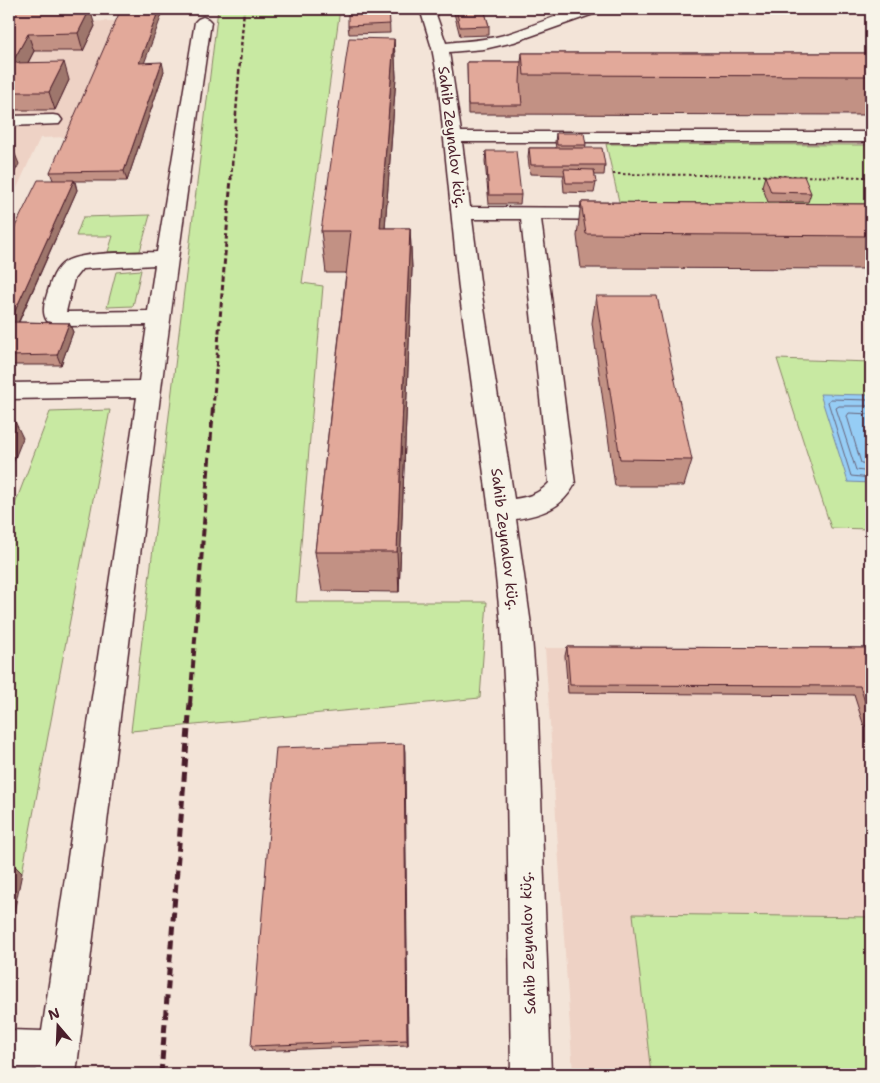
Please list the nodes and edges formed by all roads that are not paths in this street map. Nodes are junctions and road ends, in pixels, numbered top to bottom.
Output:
1 (427, 9) edge
2 (594, 9) edge
3 (9, 10) edge
4 (93, 10) edge
5 (202, 22) dead end
6 (440, 48) junction
7 (53, 120) dead end
8 (9, 121) edge
9 (452, 136) junction
10 (871, 137) edge
11 (462, 213) junction
12 (530, 213) junction
13 (637, 214) edge
14 (166, 258) junction
15 (159, 318) junction
16 (150, 389) junction
17 (9, 391) edge
18 (502, 511) junction
19 (9, 1050) edge
20 (58, 1063) edge
21 (531, 1074) edge

1 - 6 street, Sahib Zeynalov küç.
2 - 6 street
3 - 4 street
5 - 14 street
6 - 9 street, Sahib Zeynalov küç.
7 - 8 street
9 - 10 street
9 - 11 street, Sahib Zeynalov küç.
11 - 12 street
11 - 18 street, Sahib Zeynalov küç.
12 - 13 street
12 - 18 street
14 - 15 street
14 - 15 street
15 - 16 street
16 - 17 street
16 - 20 street
18 - 21 street, Sahib Zeynalov küç.
19 - 20 street

